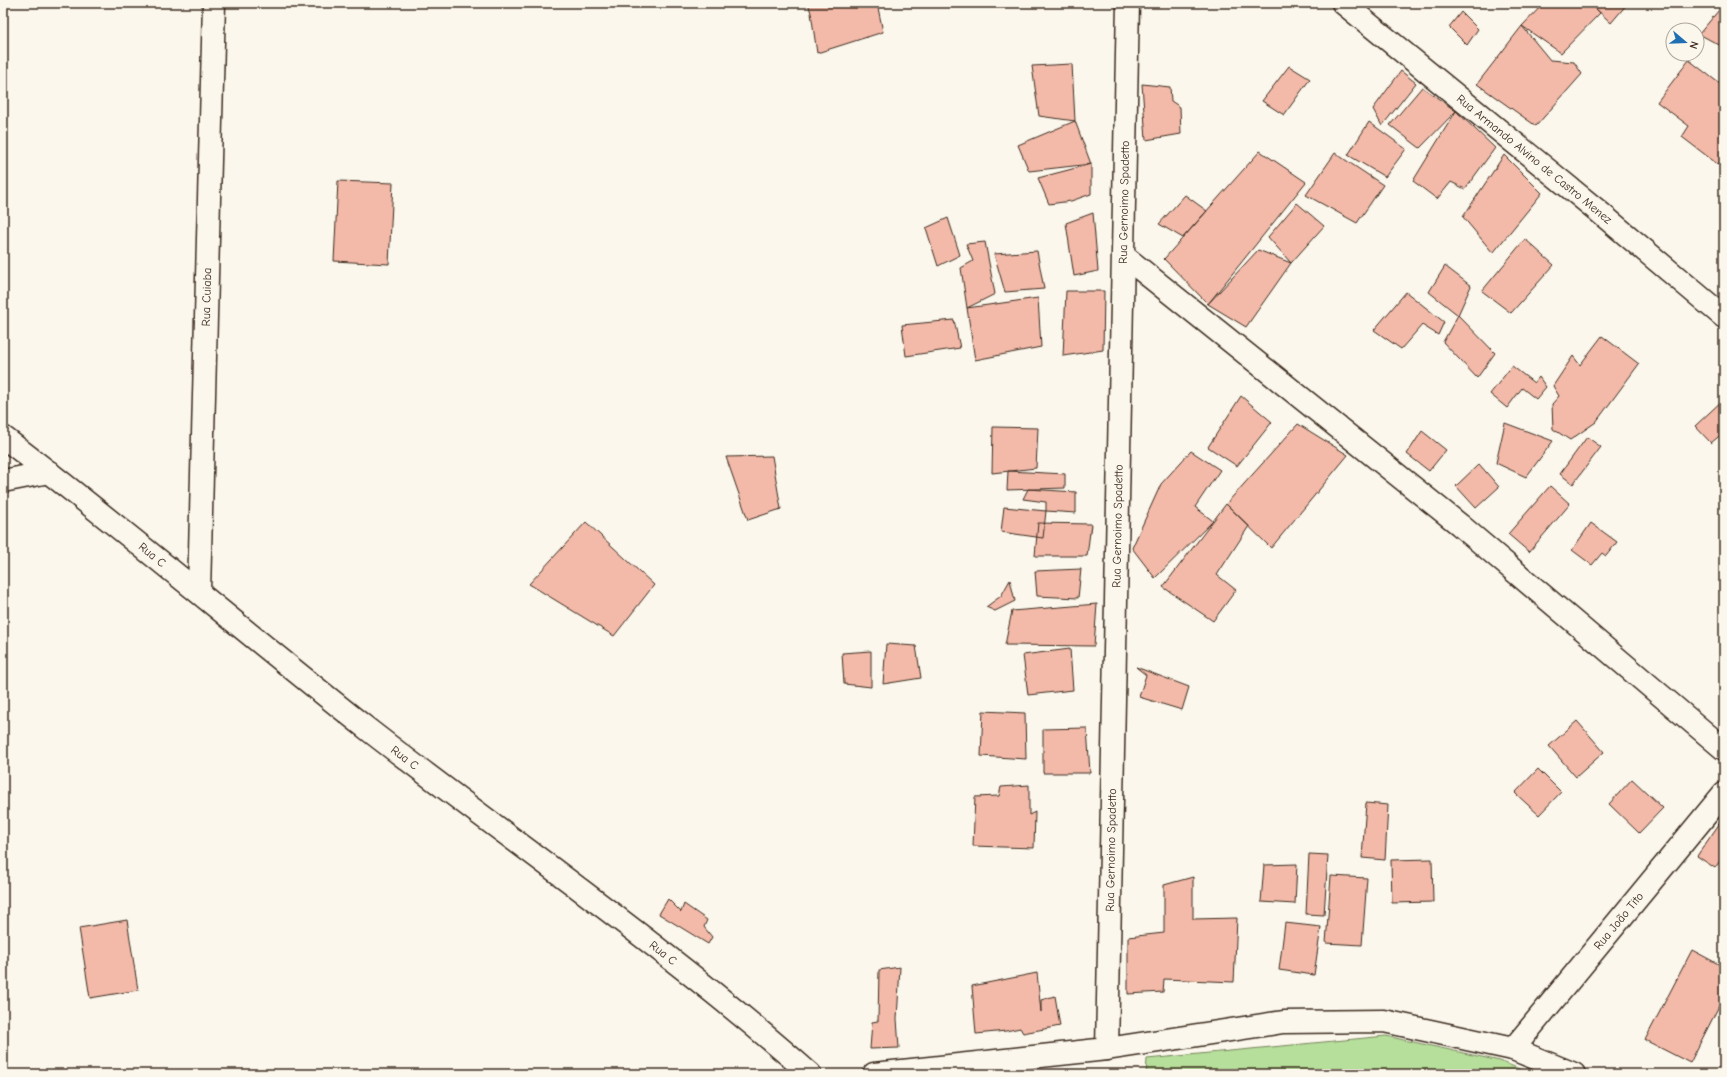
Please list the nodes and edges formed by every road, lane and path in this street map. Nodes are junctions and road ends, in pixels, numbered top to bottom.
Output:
1 (214, 3) edge
2 (1128, 3) edge
3 (1343, 3) edge
4 (1124, 256) junction
5 (1724, 317) edge
6 (3, 437) edge
7 (49, 472) junction
8 (3, 481) edge
9 (199, 592) junction
10 (1724, 749) edge
11 (1724, 792) edge
12 (1106, 1049) junction
13 (1513, 1049) junction
14 (810, 1074) edge
15 (874, 1074) edge
16 (1574, 1074) edge

1 - 9 street, Rua Cuiaba
2 - 4 street, Rua Gernoimo Spadetto
3 - 5 street, Rua Armando Alvino de Castro Menez
4 - 10 street
4 - 12 street, Rua Gernoimo Spadetto
6 - 7 street, Rua C
7 - 8 street
7 - 9 street, Rua C
9 - 14 street, Rua C
11 - 13 street, Rua João Tito
12 - 13 street
12 - 15 street
13 - 16 street

